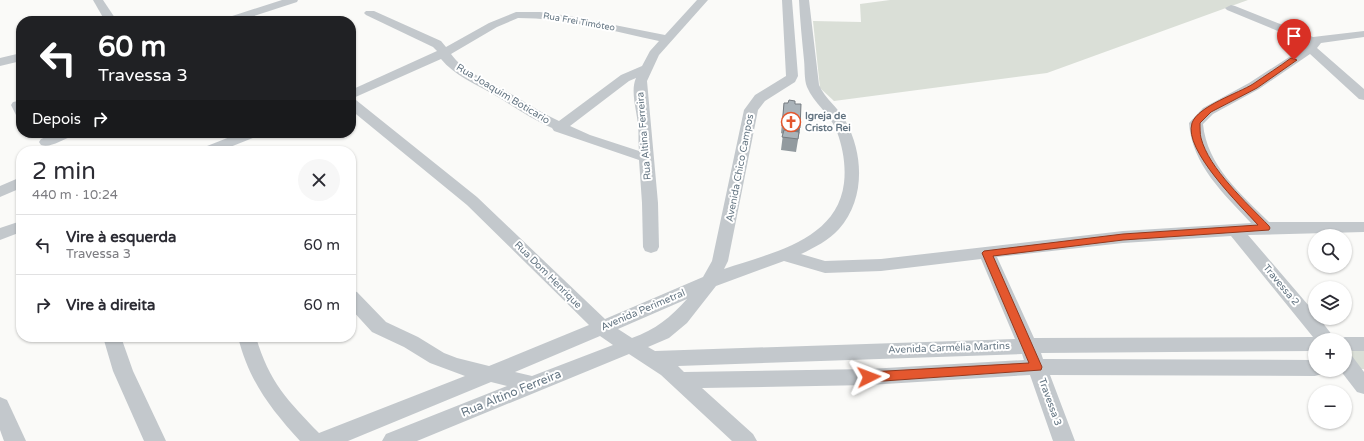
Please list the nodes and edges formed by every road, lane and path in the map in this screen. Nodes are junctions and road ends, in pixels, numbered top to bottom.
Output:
1 (98, 0) edge
2 (249, 0) edge
3 (293, 0) edge
4 (703, 0) edge
5 (787, 0) edge
6 (804, 0) edge
7 (1231, 8) dead end
8 (252, 12) junction
9 (370, 12) dead end
10 (788, 14) junction
11 (806, 14) junction
12 (108, 16) edge
13 (241, 16) edge
14 (255, 16) edge
15 (1363, 35) edge
16 (666, 39) junction
17 (1312, 45) junction
18 (444, 54) junction
19 (16, 58) edge
20 (0, 62) edge
21 (647, 68) junction
22 (356, 93) edge
23 (1364, 96) edge
24 (356, 107) edge
25 (559, 128) junction
26 (55, 138) edge
27 (238, 138) edge
28 (46, 142) edge
29 (223, 143) edge
30 (646, 158) junction
31 (16, 184) edge
32 (0, 192) edge
33 (1364, 226) edge
34 (16, 228) edge
35 (1265, 228) junction
36 (1234, 230) junction
37 (0, 234) edge
38 (651, 247) dead end
39 (987, 253) junction
40 (782, 256) junction
41 (710, 281) junction
42 (356, 303) edge
43 (602, 328) junction
44 (1321, 333) edge
45 (114, 342) edge
46 (248, 342) edge
47 (1308, 344) edge
48 (1352, 344) edge
49 (1364, 344) edge
50 (1028, 346) junction
51 (630, 347) junction
52 (655, 359) junction
53 (1037, 367) junction
54 (1308, 368) edge
55 (1352, 368) edge
56 (493, 374) junction
57 (681, 380) junction
58 (534, 385) junction
59 (1364, 386) edge
60 (0, 406) edge
61 (15, 441) edge
62 (155, 441) edge
63 (312, 441) edge
64 (324, 441) edge
65 (393, 441) edge
66 (746, 441) edge
67 (1064, 441) edge

1 - 12 street
2 - 8 street
3 - 8 street
4 - 16 street, Rua Altina Ferreira
5 - 10 street, Avenida Chico Campos
6 - 11 street
7 - 17 street
8 - 13 street
8 - 14 street
9 - 18 street, Rua Joaquim Boticario
10 - 11 street
10 - 41 street, Avenida Chico Campos
11 - 40 street, Avenida Perimetral
15 - 17 street
16 - 18 street, Rua Frei Timóteo
16 - 21 street, Rua Altina Ferreira
17 - 23 street
17 - 35 street
18 - 22 street, Rua Frei Timóteo
18 - 25 street, Rua Joaquim Boticario
19 - 20 street
21 - 25 street
21 - 30 street, Rua Altina Ferreira
24 - 43 street, Rua Dom Henrique
25 - 30 street, Rua Joaquim Boticario
26 - 28 street
27 - 29 street
30 - 38 street, Rua Altina Ferreira
31 - 32 street
33 - 35 street
34 - 37 street
35 - 36 street
36 - 39 street
36 - 44 street, Travessa 2
39 - 40 street
39 - 50 street, Travessa 3
40 - 41 street, Avenida Perimetral
41 - 43 street, Avenida Perimetral
41 - 51 street, Rua Altino Ferreira
42 - 56 street
43 - 51 street, Rua Dom Henrique
43 - 56 street, Avenida Perimetral
45 - 62 street
46 - 63 street
47 - 50 street, Avenida Carmélia Martins
48 - 49 street
50 - 52 street, Avenida Carmélia Martins
50 - 53 street, Travessa 3
51 - 52 street, Rua Dom Henrique
51 - 58 street, Rua Altino Ferreira
52 - 57 street, Rua Dom Henrique
53 - 54 street
53 - 57 street
53 - 67 street, Travessa 3
55 - 59 street
56 - 58 street
56 - 64 street, Avenida Perimetral
57 - 66 street, Rua Dom Henrique
58 - 65 street, Rua Altino Ferreira
60 - 61 street

